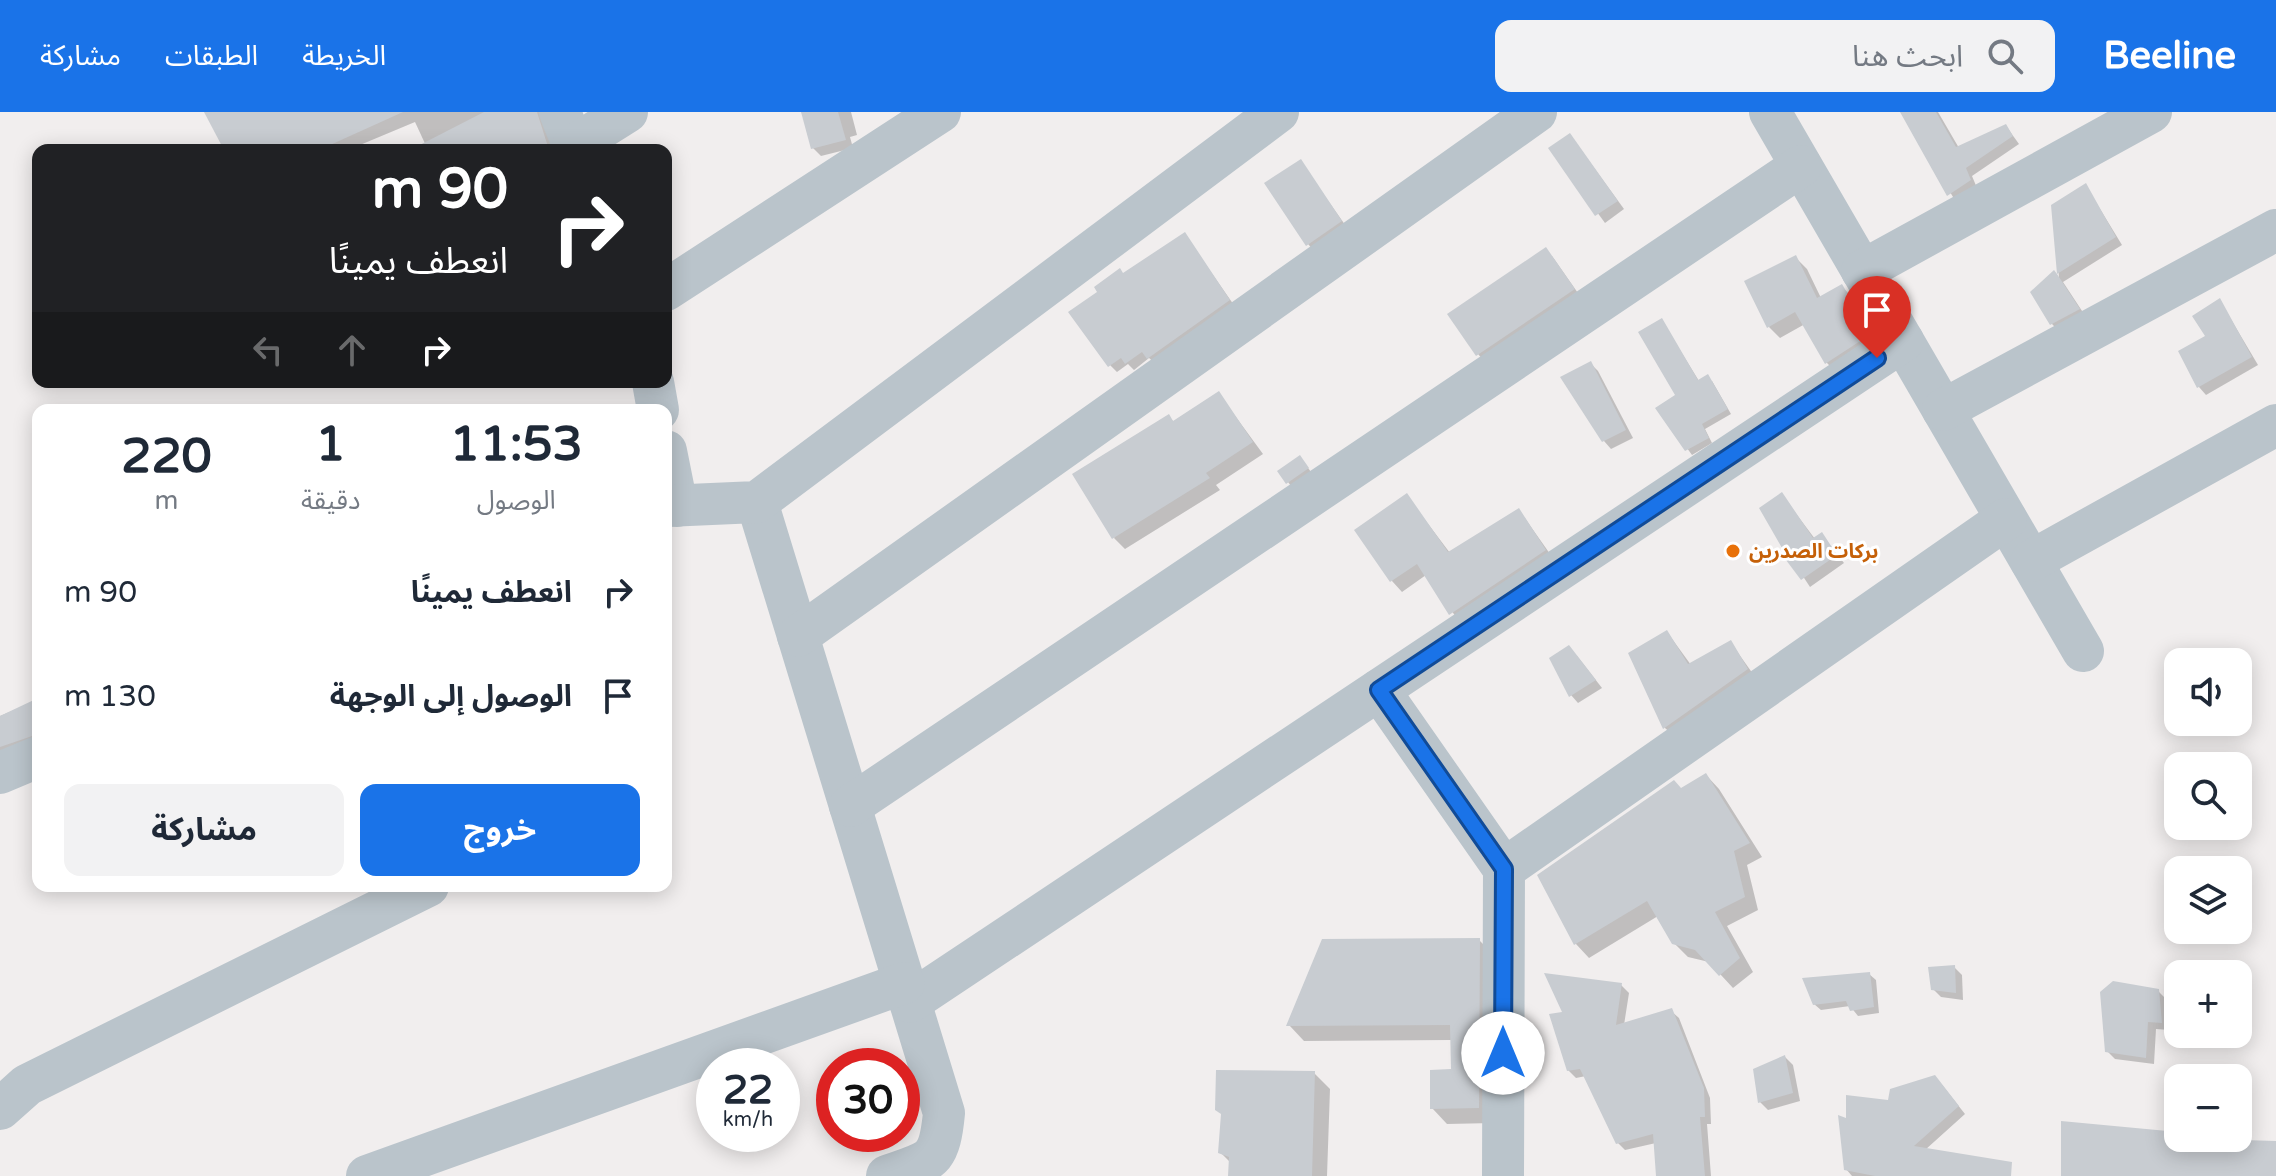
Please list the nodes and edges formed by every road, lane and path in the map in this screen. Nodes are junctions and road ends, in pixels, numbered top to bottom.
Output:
1 (627, 112) edge
2 (940, 112) edge
3 (1278, 112) edge
4 (1536, 112) edge
5 (2151, 112) edge
6 (1779, 115) edge
7 (569, 136) edge
8 (1801, 166) junction
9 (2276, 230) edge
10 (1862, 271) junction
11 (672, 286) edge
12 (1903, 341) junction
13 (1943, 410) junction
14 (2276, 425) edge
15 (757, 502) junction
16 (672, 506) edge
17 (2006, 519) junction
18 (2031, 561) junction
19 (798, 636) junction
20 (2083, 651) dead end
21 (1379, 690) junction
22 (32, 760) edge
23 (0, 773) edge
24 (850, 806) junction
25 (1504, 869) junction
26 (416, 892) edge
27 (907, 992) junction
28 (0, 1109) edge
29 (895, 1175) edge
30 (367, 1176) edge
31 (1503, 1176) edge

1 - 7 street
2 - 11 street
3 - 15 street
4 - 19 street
5 - 10 street
6 - 8 street
8 - 10 street
8 - 24 street
9 - 13 street
10 - 12 street
12 - 13 street
12 - 21 street
13 - 17 street
14 - 18 street
15 - 16 street
15 - 19 street
17 - 18 street
17 - 25 street
18 - 20 street
19 - 24 street
21 - 25 street
21 - 27 street
22 - 23 street
24 - 27 street
25 - 31 street
26 - 28 street
27 - 29 street
27 - 30 street

